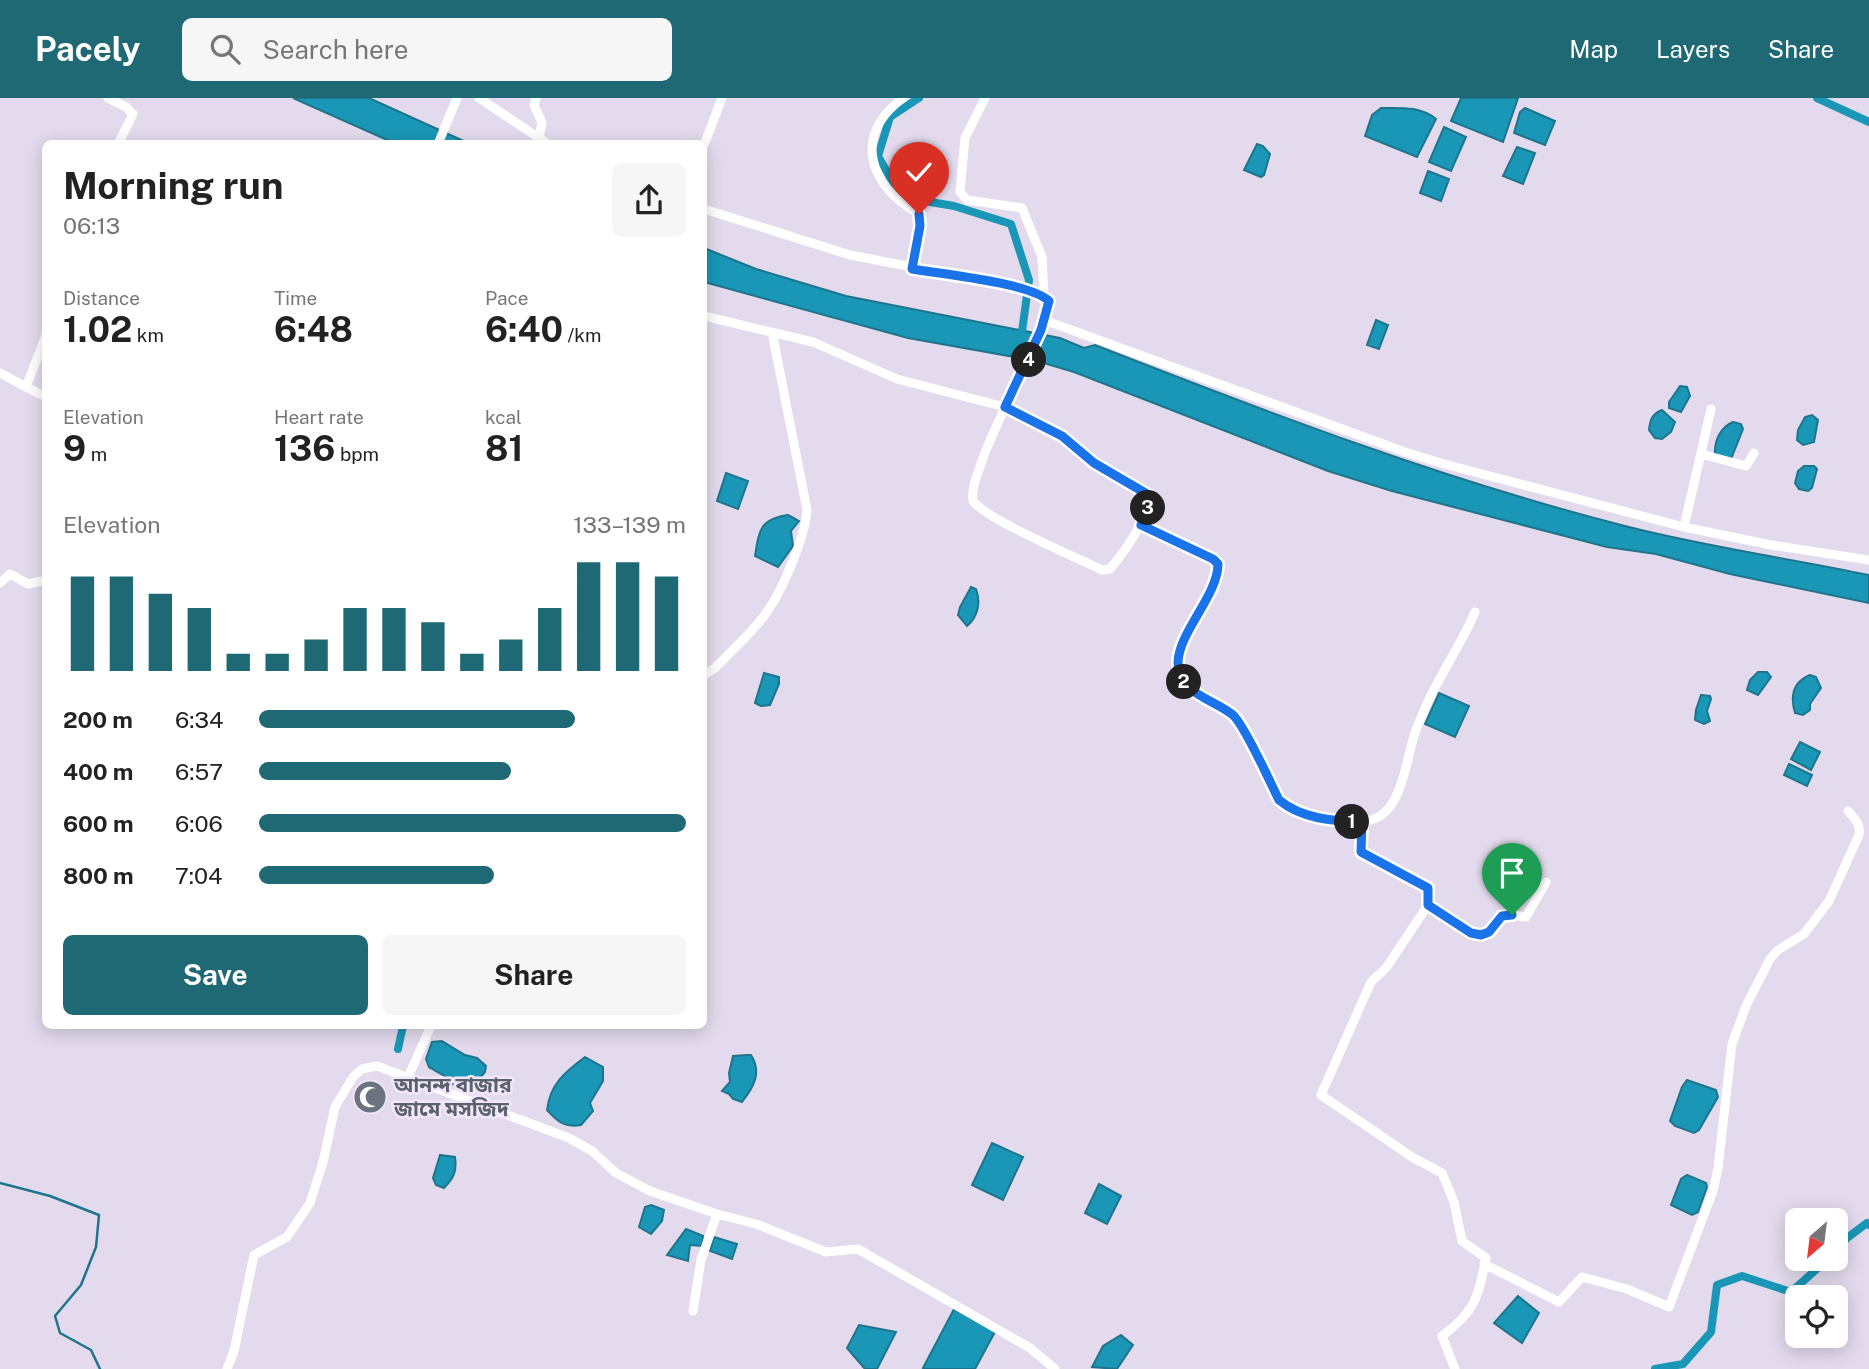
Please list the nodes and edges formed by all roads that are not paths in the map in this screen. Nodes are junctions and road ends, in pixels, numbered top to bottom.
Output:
1 (108, 98) edge
2 (457, 98) edge
3 (479, 98) edge
4 (536, 98) edge
5 (722, 98) edge
6 (903, 98) edge
7 (985, 98) edge
8 (120, 140) edge
9 (440, 140) edge
10 (542, 140) edge
11 (543, 140) edge
12 (706, 140) edge
13 (707, 210) edge
14 (912, 269) junction
15 (1041, 294) junction
16 (707, 317) edge
17 (1044, 320) junction
18 (772, 332) junction
19 (42, 345) edge
20 (0, 373) edge
21 (26, 387) junction
22 (42, 395) edge
23 (1005, 407) junction
24 (1711, 408) dead end
25 (1754, 453) dead end
26 (1701, 454) junction
27 (1141, 525) junction
28 (1684, 527) junction
29 (1869, 560) edge
30 (42, 582) edge
31 (0, 583) edge
32 (1475, 612) dead end
33 (707, 672) edge
34 (1848, 811) dead end
35 (1362, 822) junction
36 (1546, 883) dead end
37 (1428, 905) junction
38 (430, 1029) edge
39 (408, 1077) junction
40 (717, 1214) junction
41 (1485, 1264) junction
42 (693, 1311) dead end
43 (227, 1369) edge
44 (1055, 1369) edge
45 (1455, 1369) edge

1 - 8 street
2 - 9 street
3 - 10 street
4 - 11 street
5 - 12 street
6 - 14 street
7 - 15 street
13 - 14 street
14 - 15 street
15 - 17 street
16 - 18 street
17 - 23 street
17 - 28 street
18 - 23 street
18 - 33 street
19 - 21 street
20 - 21 street
21 - 22 street
23 - 27 street
23 - 27 street
24 - 26 street
25 - 26 street
26 - 28 street
27 - 35 street
28 - 29 street
30 - 31 street
32 - 35 street
34 - 41 street
35 - 37 street
36 - 37 street
37 - 41 street
38 - 39 street
39 - 40 street
39 - 43 street
40 - 42 street
40 - 44 street
41 - 45 street

